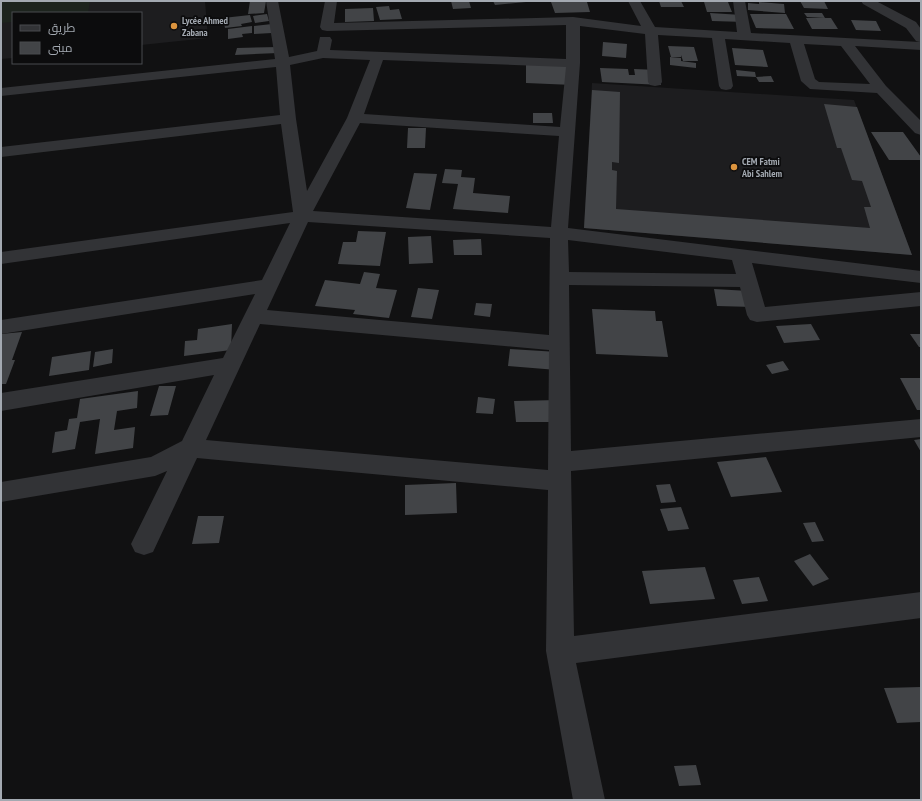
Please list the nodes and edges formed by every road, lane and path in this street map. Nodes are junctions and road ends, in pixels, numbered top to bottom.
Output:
1 (272, 1) edge
2 (331, 1) edge
3 (634, 1) edge
4 (739, 1) edge
5 (867, 1) edge
6 (573, 21) junction
7 (327, 27) junction
8 (650, 31) junction
9 (718, 35) junction
10 (745, 37) junction
11 (921, 38) edge
12 (796, 40) junction
13 (845, 42) junction
14 (921, 46) edge
15 (323, 54) junction
16 (378, 56) junction
17 (282, 62) junction
18 (573, 63) junction
19 (655, 82) dead end
20 (726, 86) dead end
21 (881, 89) junction
22 (1, 92) edge
23 (355, 118) junction
24 (288, 119) junction
25 (921, 130) edge
26 (568, 132) junction
27 (1, 152) edge
28 (302, 216) junction
29 (559, 233) junction
30 (740, 255) junction
31 (1, 258) edge
32 (921, 277) edge
33 (559, 278) junction
34 (747, 281) junction
35 (268, 285) junction
36 (921, 299) edge
37 (254, 316) junction
38 (1, 327) edge
39 (559, 343) junction
40 (230, 365) junction
41 (1, 402) edge
42 (921, 428) edge
43 (190, 448) junction
44 (559, 471) junction
45 (1, 492) edge
46 (144, 544) dead end
47 (921, 605) edge
48 (560, 651) junction
49 (589, 800) edge

1 - 17 street
2 - 7 street
3 - 8 street
4 - 10 street
5 - 11 street
6 - 7 street
6 - 8 street
6 - 18 street
7 - 15 street
8 - 9 street
8 - 19 street
9 - 10 street
9 - 20 street
10 - 12 street
12 - 13 street
12 - 21 street
13 - 14 street
13 - 21 street
15 - 16 street
15 - 17 street
16 - 18 street
16 - 23 street
17 - 22 street
17 - 24 street
18 - 26 street
21 - 25 street
23 - 26 street
23 - 28 street
24 - 27 street
24 - 28 street
26 - 29 street
28 - 29 street
28 - 31 street
28 - 35 street
29 - 30 street
29 - 33 street
30 - 32 street
30 - 34 street
33 - 34 street
33 - 39 street
34 - 36 street
35 - 37 street
35 - 38 street
37 - 39 street
37 - 40 street
39 - 44 street
40 - 41 street
40 - 43 street
42 - 44 street
43 - 44 street
43 - 45 street
43 - 46 street
44 - 48 street
47 - 48 street
48 - 49 street

